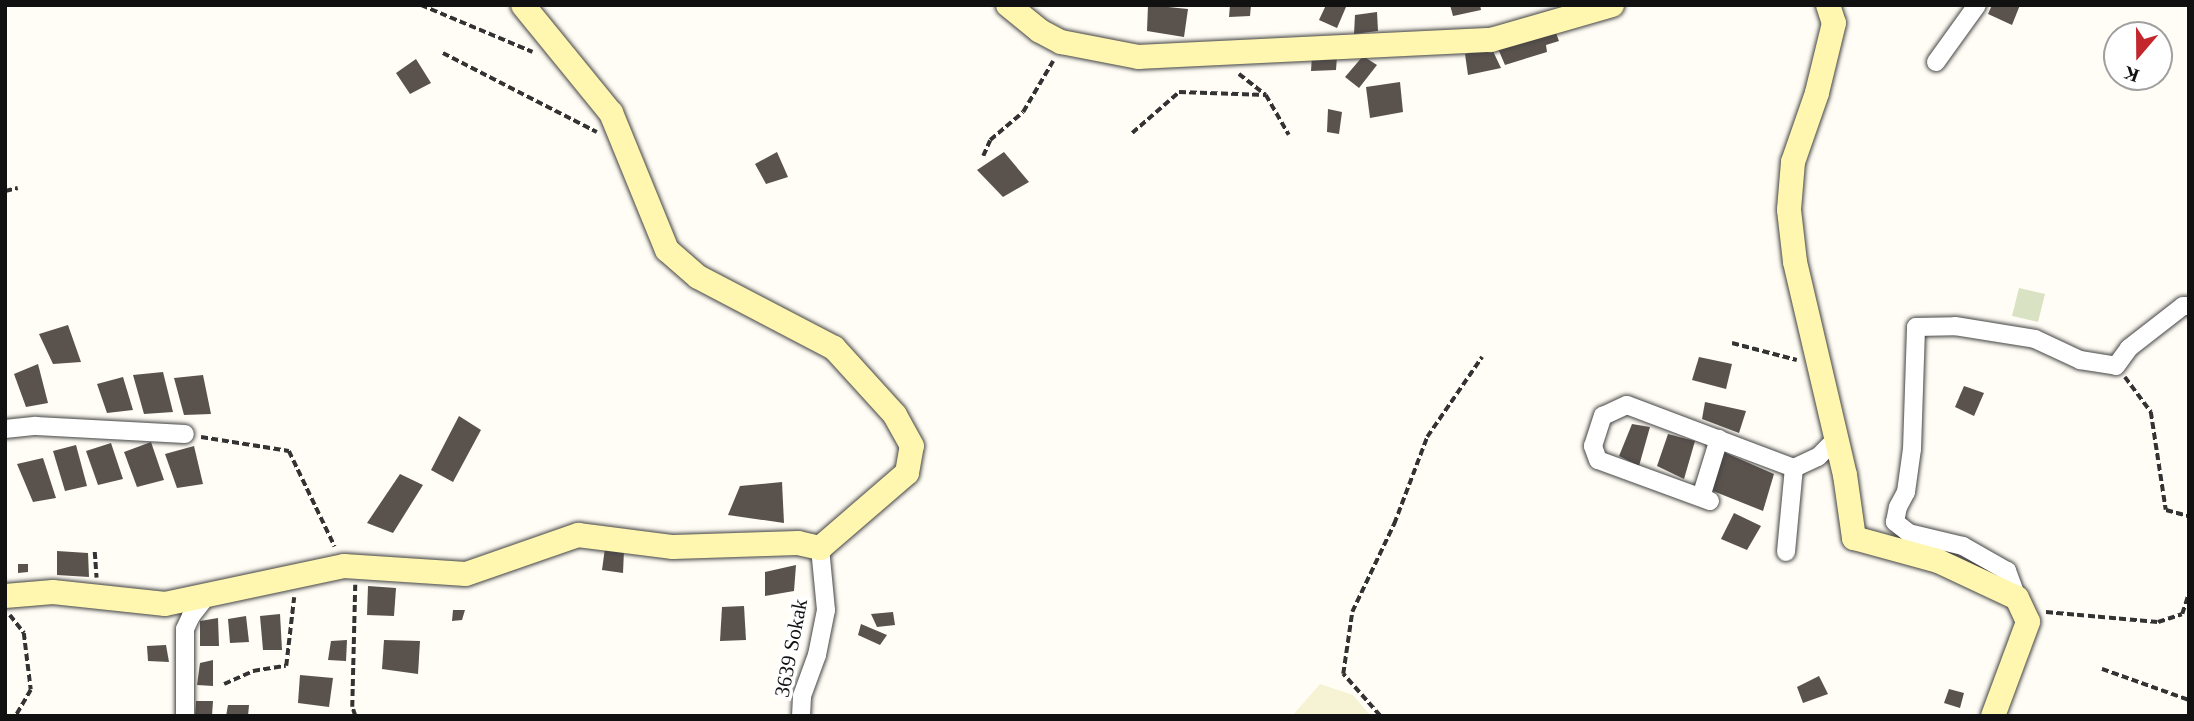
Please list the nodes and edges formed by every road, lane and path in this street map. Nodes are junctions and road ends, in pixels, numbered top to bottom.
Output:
1 (421, 5) edge
2 (523, 5) edge
3 (1008, 5) edge
4 (1612, 5) edge
5 (1828, 5) edge
6 (1978, 5) edge
7 (1061, 42) junction
8 (535, 52) dead end
9 (443, 53) dead end
10 (1215, 55) junction
11 (1936, 62) dead end
12 (1266, 95) junction
13 (1132, 133) dead end
14 (1289, 135) dead end
15 (624, 146) junction
16 (983, 156) dead end
17 (18, 188) dead end
18 (5, 191) edge
19 (2189, 306) edge
20 (1731, 343) dead end
21 (1482, 357) dead end
22 (1819, 365) junction
23 (2116, 366) junction
24 (5, 429) edge
25 (185, 434) joint
26 (1719, 439) junction
27 (1836, 439) junction
28 (1794, 468) junction
29 (2189, 516) edge
30 (820, 548) junction
31 (1786, 552) dead end
32 (350, 567) junction
33 (297, 576) junction
34 (209, 593) junction
35 (2189, 593) edge
36 (5, 596) edge
37 (2020, 604) junction
38 (5, 608) edge
39 (2102, 668) dead end
40 (224, 684) dead end
41 (2189, 700) edge
42 (16, 716) edge
43 (185, 716) edge
44 (355, 716) edge
45 (801, 716) edge
46 (1380, 716) edge
47 (1993, 716) edge

1 - 8 path
2 - 15 street
3 - 7 street
4 - 10 street
5 - 22 street
6 - 11 street
7 - 10 street
7 - 16 path
9 - 15 path
10 - 12 path
12 - 13 path
12 - 14 path
15 - 30 street
17 - 18 path
19 - 23 street
20 - 22 path
21 - 46 path
22 - 27 street
23 - 29 path
23 - 37 street
24 - 25 street
25 - 32 path
26 - 26 street
26 - 28 street
27 - 28 street
27 - 37 street
28 - 31 street
30 - 32 street
30 - 45 street, 3639 Sokak
32 - 33 street
32 - 44 path
33 - 34 street
33 - 40 path
34 - 36 street
34 - 43 street
35 - 37 path
37 - 47 street
38 - 42 path
39 - 41 path

